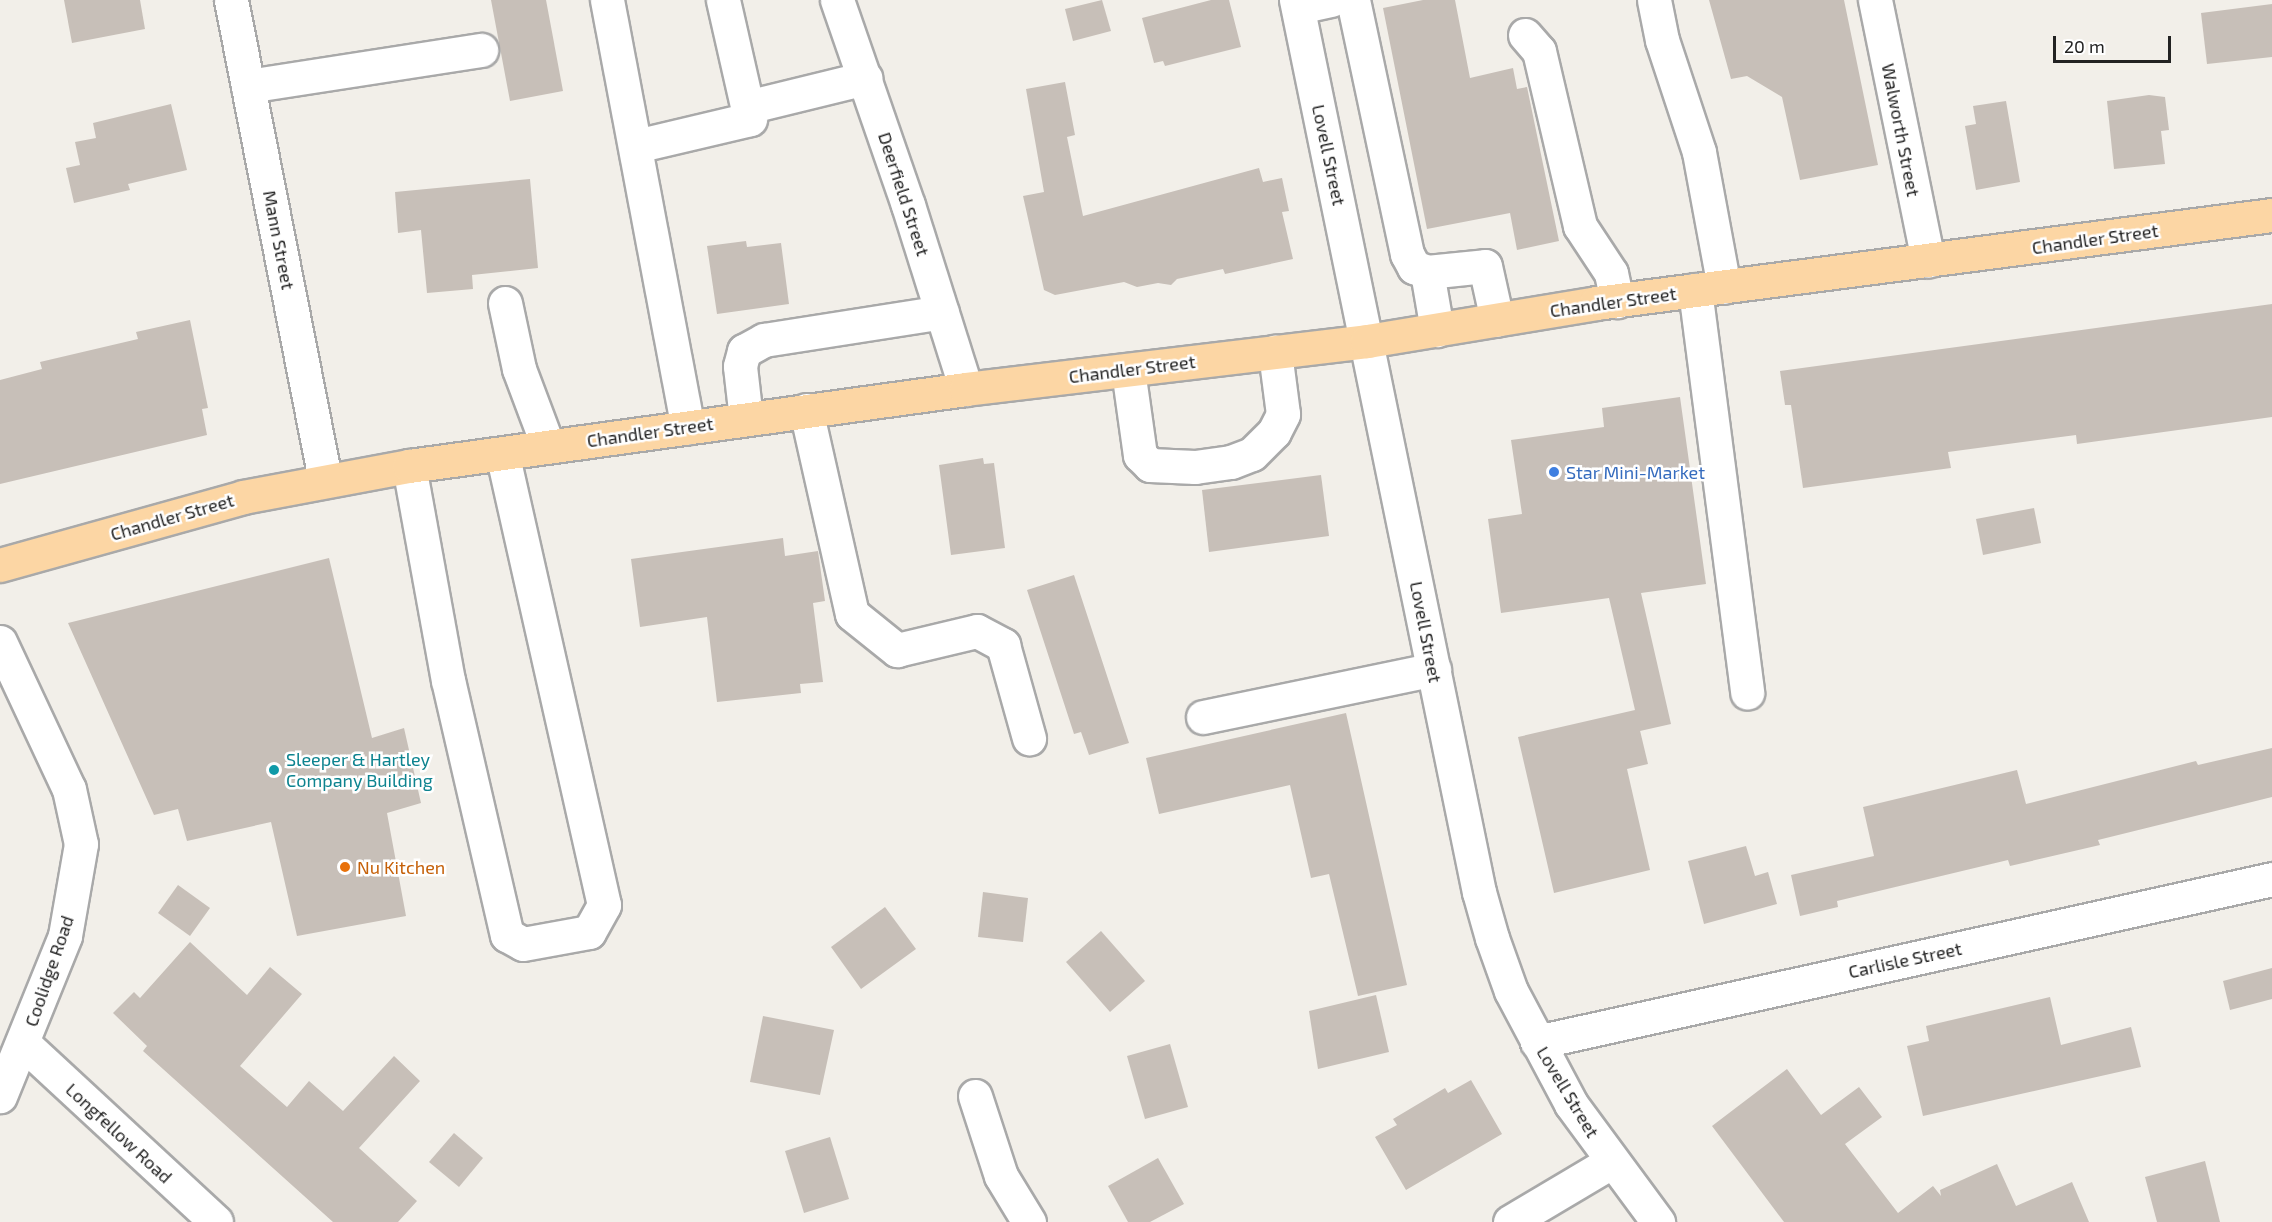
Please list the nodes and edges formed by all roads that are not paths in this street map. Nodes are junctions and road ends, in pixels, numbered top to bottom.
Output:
1 (231, 0) edge
2 (607, 0) edge
3 (723, 0) edge
4 (837, 0) edge
5 (1331, 0) edge
6 (1353, 0) edge
7 (1654, 0) edge
8 (1875, 0) edge
9 (1297, 3) edge
10 (1525, 34) dead end
11 (481, 50) dead end
12 (865, 78) junction
13 (248, 86) junction
14 (747, 107) junction
15 (636, 146) junction
16 (2272, 215) edge
17 (1928, 261) junction
18 (1427, 272) junction
19 (1710, 288) junction
20 (1617, 301) junction
21 (505, 303) dead end
22 (942, 312) junction
23 (1497, 320) junction
24 (1437, 330) junction
25 (1367, 341) junction
26 (1275, 352) junction
27 (1128, 370) junction
28 (966, 389) junction
29 (806, 410) junction
30 (746, 418) junction
31 (688, 427) junction
32 (548, 446) junction
33 (502, 453) junction
34 (410, 466) junction
35 (325, 481) junction
36 (0, 565) edge
37 (0, 642) edge
38 (1434, 669) junction
39 (1747, 693) dead end
40 (1203, 717) dead end
41 (1029, 738) dead end
42 (2272, 879) edge
43 (1538, 1042) junction
44 (23, 1043) junction
45 (0, 1096) edge
46 (975, 1096) dead end
47 (1611, 1162) junction
48 (216, 1222) edge
49 (1029, 1222) edge
50 (1510, 1222) edge
51 (1658, 1222) edge

1 - 13 street, Mann Street
2 - 15 street
3 - 14 street
4 - 12 street, Deerfield Street
5 - 9 street
6 - 18 street
7 - 19 street
8 - 17 street, Walworth Street
9 - 25 street, Lovell Street
10 - 20 street
11 - 13 street
12 - 14 street
12 - 22 street, Deerfield Street
13 - 35 street, Mann Street
14 - 15 street
15 - 31 street
16 - 17 main road, Chandler Street
17 - 19 main road, Chandler Street
18 - 23 street
18 - 24 street
19 - 20 main road, Chandler Street
19 - 39 street
20 - 23 main road, Chandler Street
21 - 32 street
22 - 28 street, Deerfield Street
22 - 30 street
23 - 24 main road, Chandler Street
24 - 25 main road, Chandler Street
25 - 26 main road, Chandler Street
25 - 38 street, Lovell Street
26 - 27 main road, Chandler Street
26 - 27 street
27 - 28 main road, Chandler Street
28 - 29 main road, Chandler Street
29 - 30 main road, Chandler Street
29 - 41 street
30 - 31 main road, Chandler Street
31 - 32 main road, Chandler Street
32 - 33 main road, Chandler Street
33 - 34 main road, Chandler Street
33 - 34 street
34 - 35 main road, Chandler Street
35 - 36 main road, Chandler Street
37 - 44 street, Coolidge Road
38 - 40 street
38 - 43 street, Lovell Street
42 - 43 street, Carlisle Street
43 - 47 street, Lovell Street
44 - 45 street, Coolidge Road
44 - 48 street, Longfellow Road
46 - 49 street
47 - 50 street
47 - 51 street, Lovell Street

